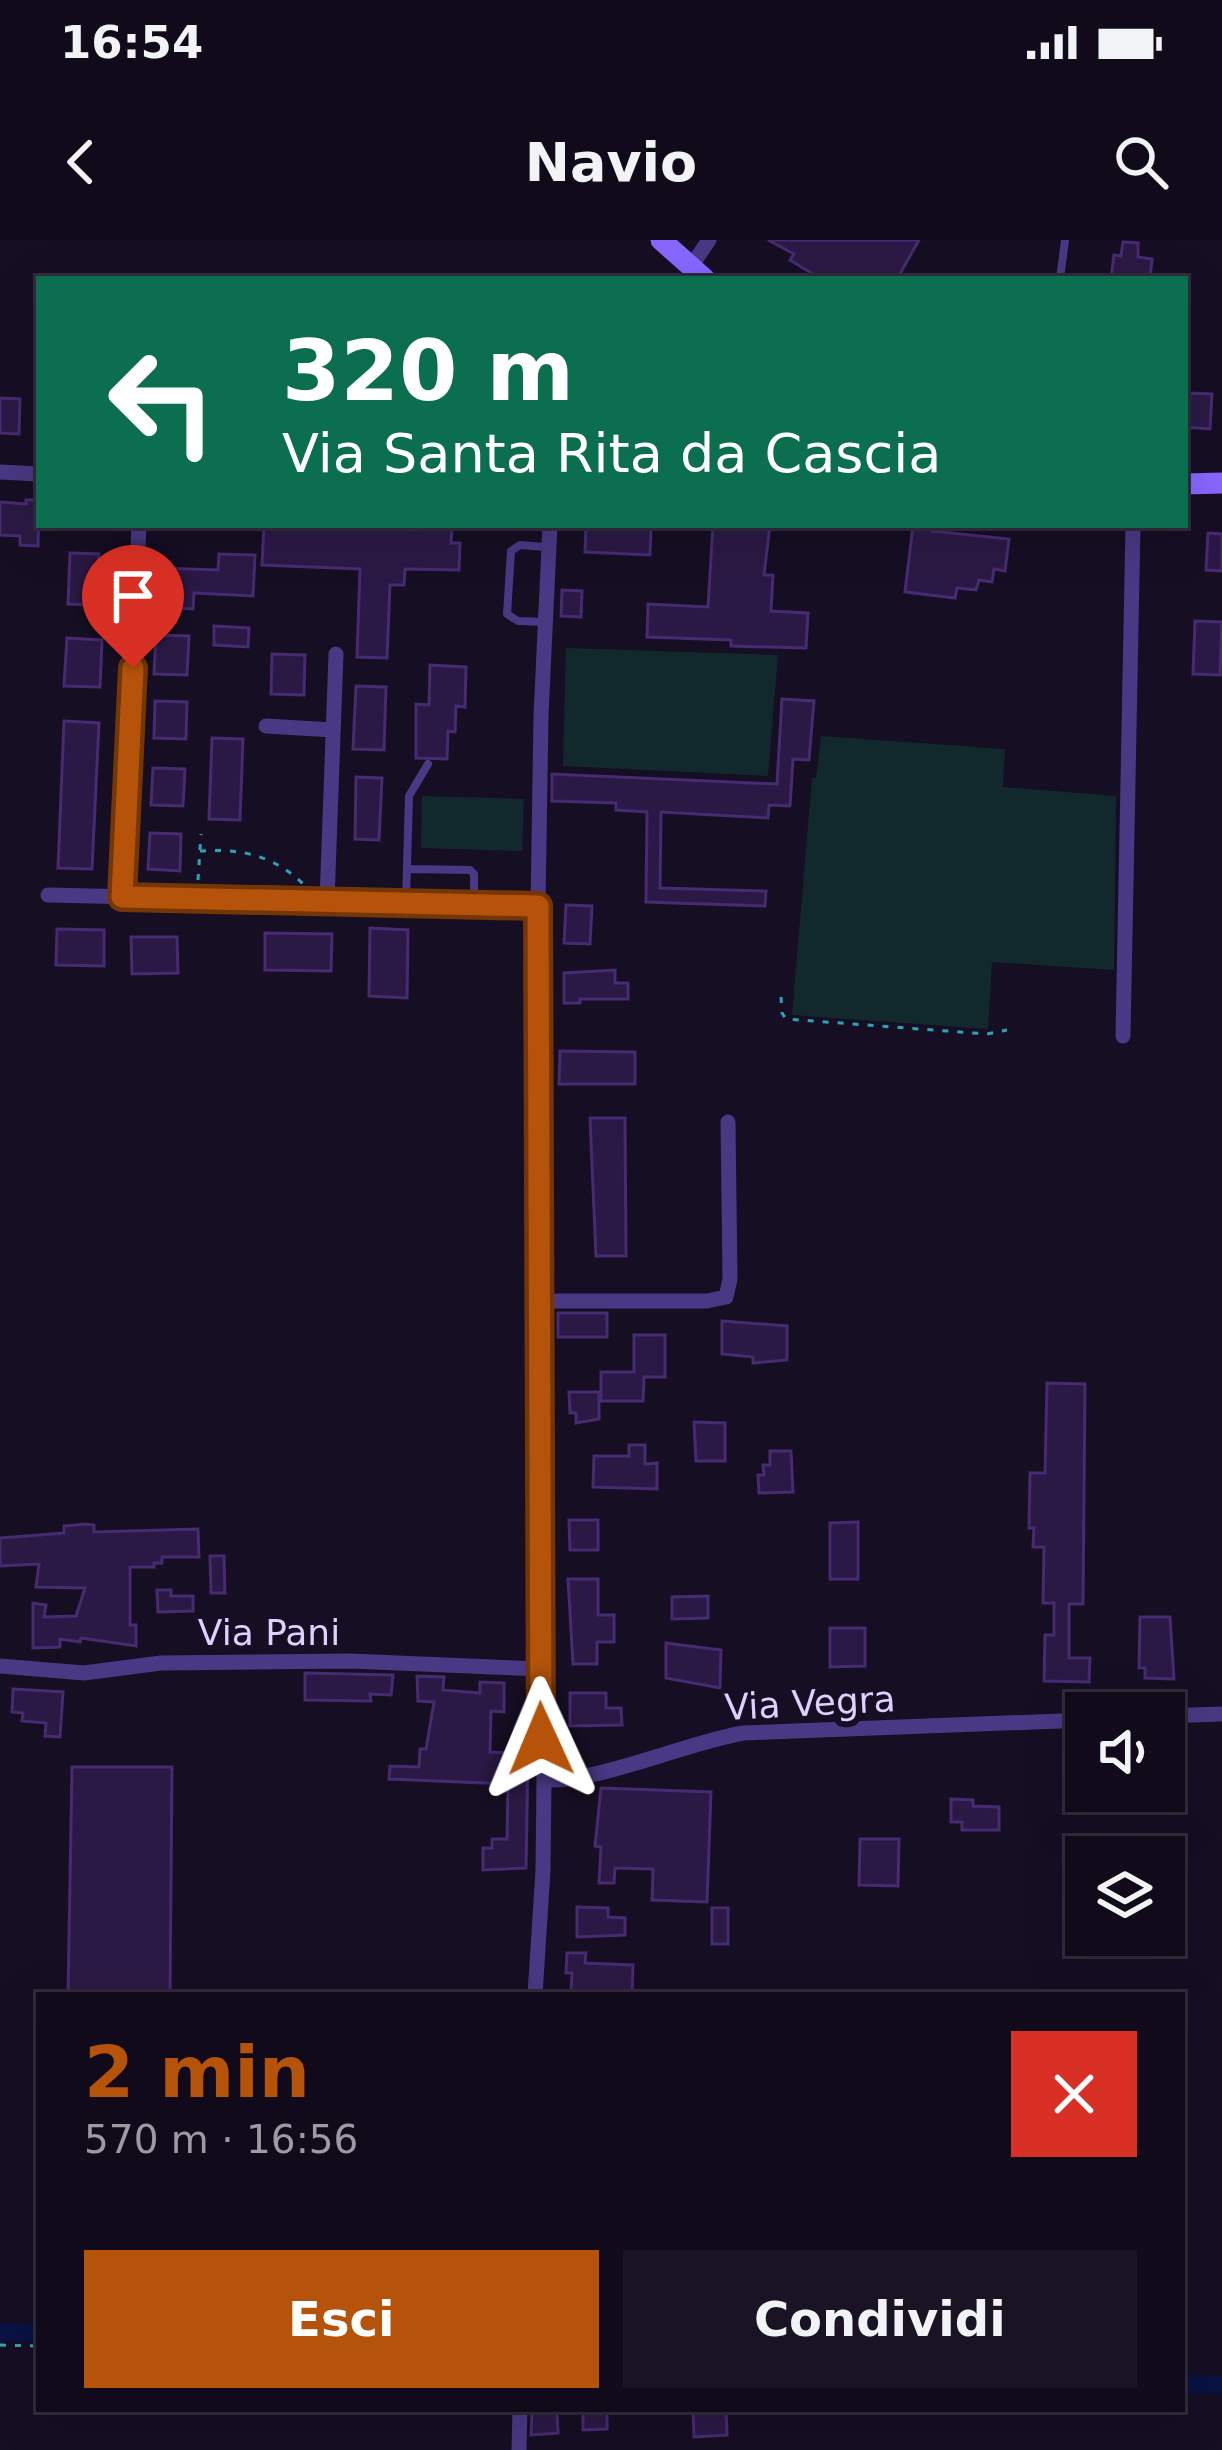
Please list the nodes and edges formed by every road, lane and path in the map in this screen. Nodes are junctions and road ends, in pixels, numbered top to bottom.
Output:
1 (661, 240) edge
2 (709, 240) edge
3 (1065, 240) edge
4 (701, 275) edge
5 (1060, 276) edge
6 (0, 472) edge
7 (36, 474) edge
8 (1222, 483) edge
9 (1188, 484) edge
10 (139, 528) edge
11 (550, 528) edge
12 (1133, 528) edge
13 (548, 547) junction
14 (544, 622) junction
15 (336, 654) dead end
16 (266, 726) dead end
17 (333, 730) junction
18 (428, 764) dead end
19 (201, 834) dead end
20 (200, 851) junction
21 (407, 869) junction
22 (198, 874) dead end
23 (307, 887) dead end
24 (48, 895) dead end
25 (122, 897) junction
26 (327, 901) junction
27 (406, 903) junction
28 (474, 904) junction
29 (538, 906) junction
30 (781, 998) dead end
31 (1007, 1030) dead end
32 (1124, 1036) dead end
33 (728, 1122) dead end
34 (540, 1300) junction
35 (0, 1666) edge
36 (540, 1670) junction
37 (1222, 1714) edge
38 (1185, 1715) edge
39 (1065, 1721) edge
40 (544, 1780) junction
41 (535, 1992) edge
42 (0, 2345) edge
43 (36, 2346) edge
44 (520, 2412) edge
45 (518, 2450) edge

1 - 4 street
2 - 4 street
3 - 5 lane
6 - 7 street
8 - 9 street
10 - 25 street
11 - 13 street
12 - 32 street
13 - 14 street
13 - 14 lane
14 - 29 street
15 - 17 street
16 - 17 street
17 - 26 street
18 - 21 lane
19 - 20 path
20 - 22 path
20 - 23 path
21 - 27 lane
21 - 28 lane
24 - 25 street
25 - 26 street
26 - 27 street
27 - 28 street
28 - 29 street
29 - 34 street
30 - 31 path
33 - 34 street
34 - 36 street
35 - 36 street, Via Pani
36 - 40 street
37 - 38 street
39 - 40 street, Via Vegra
40 - 41 street
42 - 43 path
44 - 45 street

